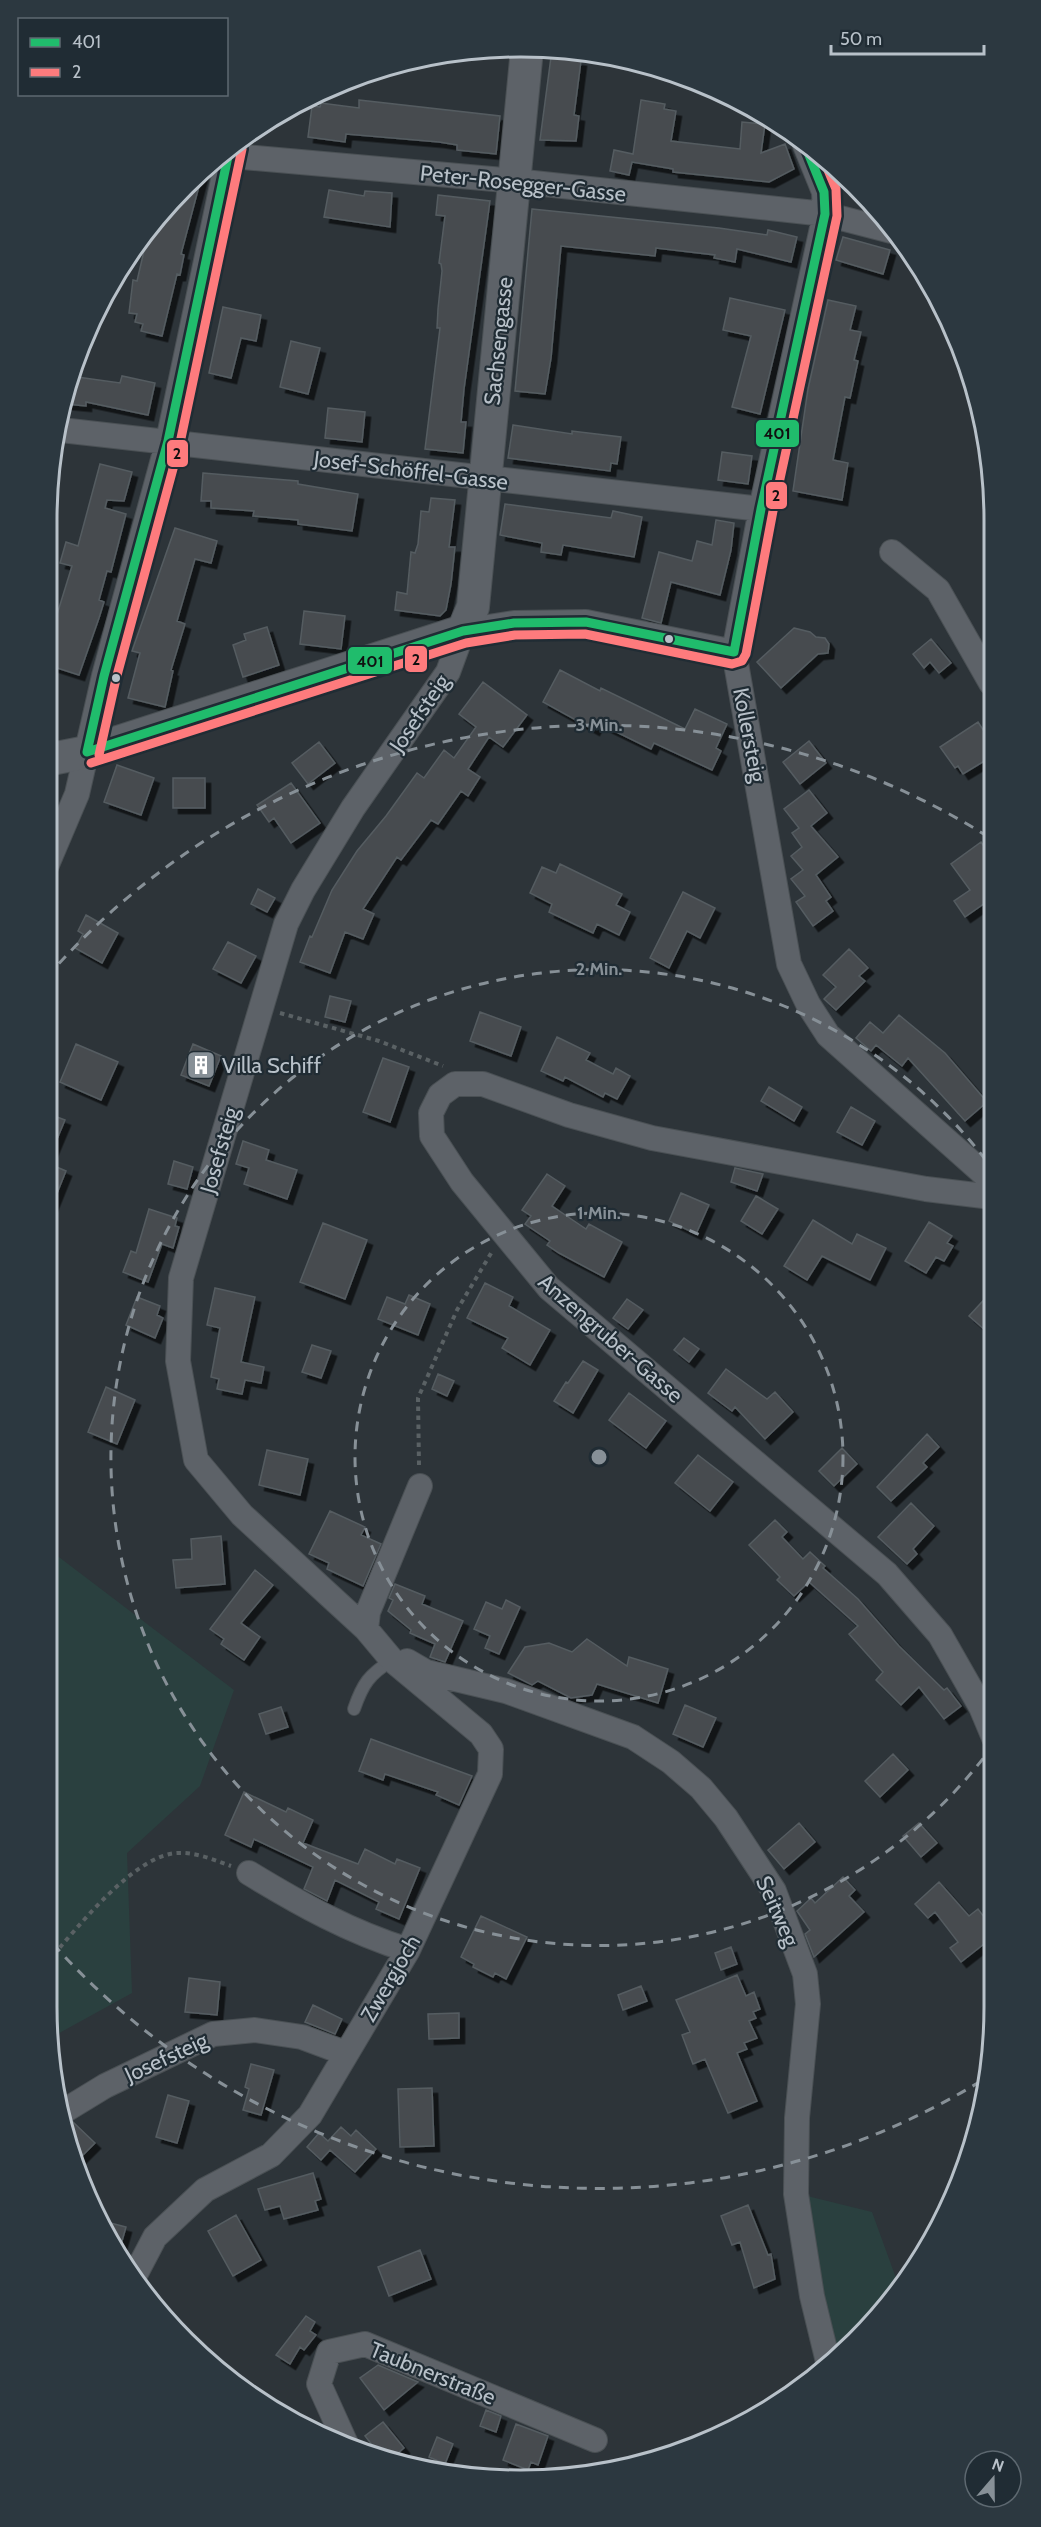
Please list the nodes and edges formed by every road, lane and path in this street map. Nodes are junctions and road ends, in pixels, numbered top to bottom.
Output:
1 (526, 57) edge
2 (238, 153) edge
3 (811, 159) edge
4 (223, 165) edge
5 (515, 181) junction
6 (825, 214) junction
7 (880, 228) edge
8 (66, 431) edge
9 (168, 441) junction
10 (484, 479) junction
11 (761, 509) junction
12 (892, 552) dead end
13 (463, 631) junction
14 (734, 652) junction
15 (984, 671) edge
16 (87, 752) junction
17 (57, 757) edge
18 (57, 841) edge
19 (279, 1013) dead end
20 (455, 1084) junction
21 (984, 1174) edge
22 (984, 1196) edge
23 (503, 1233) junction
24 (420, 1486) joint
25 (380, 1645) junction
26 (354, 1709) dead end
27 (984, 1714) edge
28 (249, 1874) joint
29 (408, 1950) junction
30 (57, 1951) edge
31 (345, 2053) junction
32 (69, 2108) edge
33 (138, 2269) edge
34 (826, 2355) edge
35 (342, 2434) edge
36 (595, 2440) dead end

1 - 5 street, Sachsengasse
2 - 5 street, Peter-Rosegger-Gasse
3 - 6 street, Kollersteig
4 - 9 street
5 - 6 street, Peter-Rosegger-Gasse
5 - 10 street, Sachsengasse
6 - 7 street, Peter-Rosegger-Gasse
6 - 11 street, Kollersteig
8 - 9 street, Josef-Schöffel-Gasse
9 - 10 street, Josef-Schöffel-Gasse
9 - 16 street
10 - 11 street, Josef-Schöffel-Gasse
10 - 13 street, Sachsengasse
11 - 14 street, Kollersteig
12 - 15 street
13 - 14 street
13 - 16 street
13 - 25 street, Josefsteig
14 - 21 street, Kollersteig
16 - 17 street
16 - 18 street
19 - 20 path
20 - 22 street
20 - 23 street, Anzengruber-Gasse
23 - 24 path
23 - 27 street, Anzengruber-Gasse
24 - 25 street
25 - 26 lane
25 - 29 street, Zwergjoch
25 - 34 street, Seitweg
28 - 29 street
28 - 30 path
29 - 31 street, Zwergjoch
31 - 32 street, Josefsteig
31 - 33 street, Zwergjoch
35 - 36 street, Taubnerstraße

